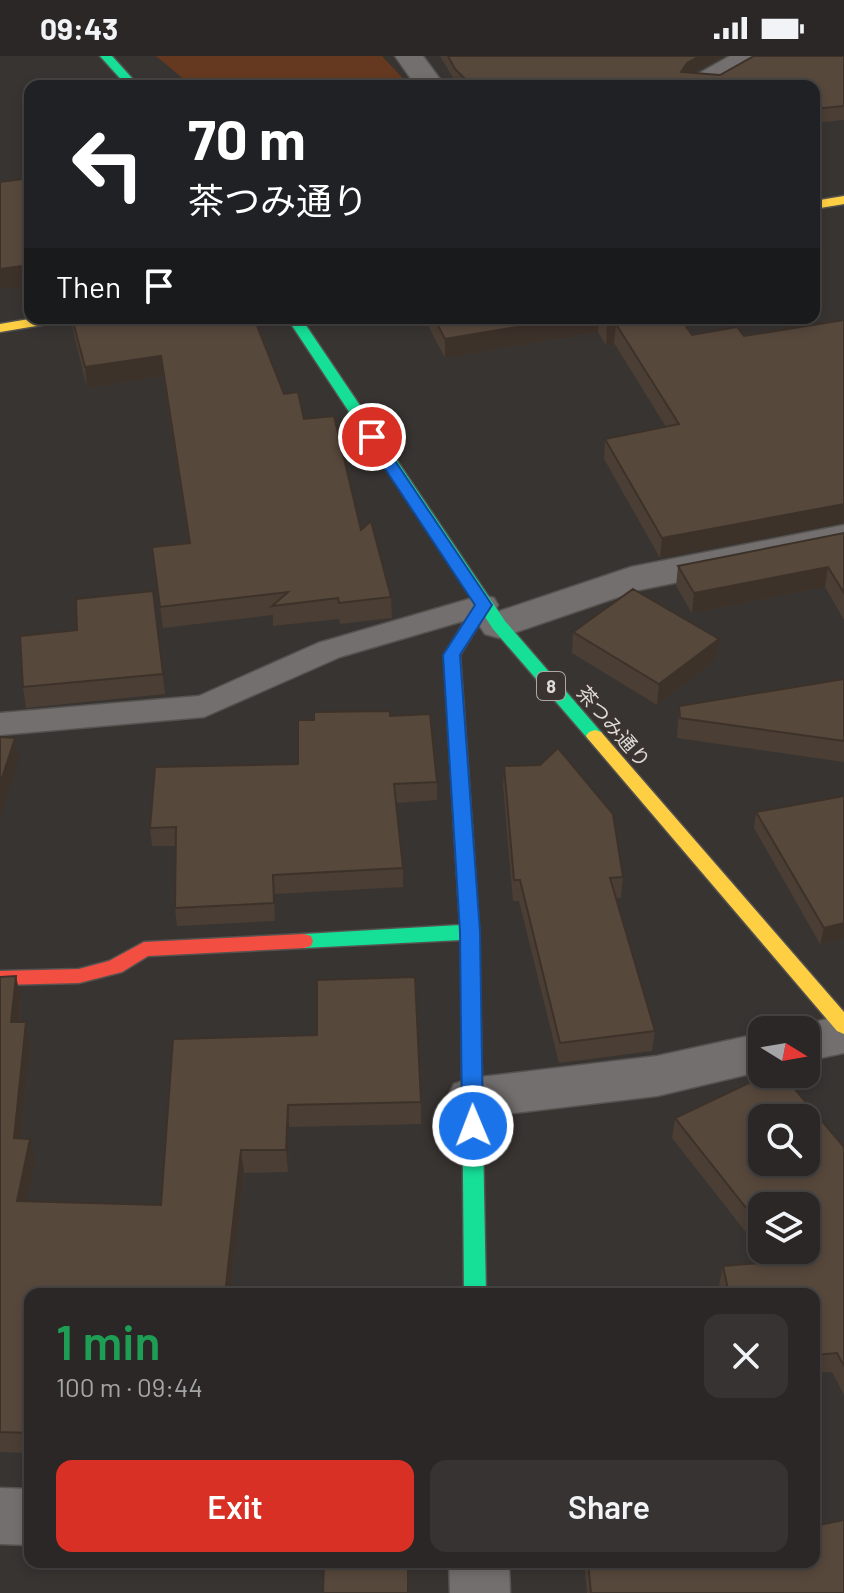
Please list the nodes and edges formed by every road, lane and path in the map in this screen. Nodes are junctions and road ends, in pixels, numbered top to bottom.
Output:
1 (106, 56) edge
2 (409, 56) edge
3 (751, 56) edge
4 (128, 80) edge
5 (427, 80) edge
6 (708, 80) edge
7 (844, 200) edge
8 (820, 204) edge
9 (24, 324) edge
10 (298, 324) edge
11 (0, 328) edge
12 (844, 537) edge
13 (491, 615) junction
14 (0, 724) edge
15 (470, 932) junction
16 (0, 978) edge
17 (844, 1026) edge
18 (844, 1034) edge
19 (820, 1039) edge
20 (748, 1055) edge
21 (472, 1098) junction
22 (475, 1288) edge
23 (0, 1516) edge
24 (24, 1517) edge
25 (479, 1568) edge
26 (480, 1593) edge

1 - 4 main road
2 - 5 street
3 - 6 street
7 - 8 main road
9 - 11 main road
10 - 13 main road, 茶つみ通り / 8
12 - 13 street
13 - 14 lane
13 - 15 main road
13 - 17 main road, 茶つみ通り / 8
15 - 16 main road
15 - 21 main road
18 - 19 street
20 - 21 street
21 - 22 main road
23 - 24 street
25 - 26 street

